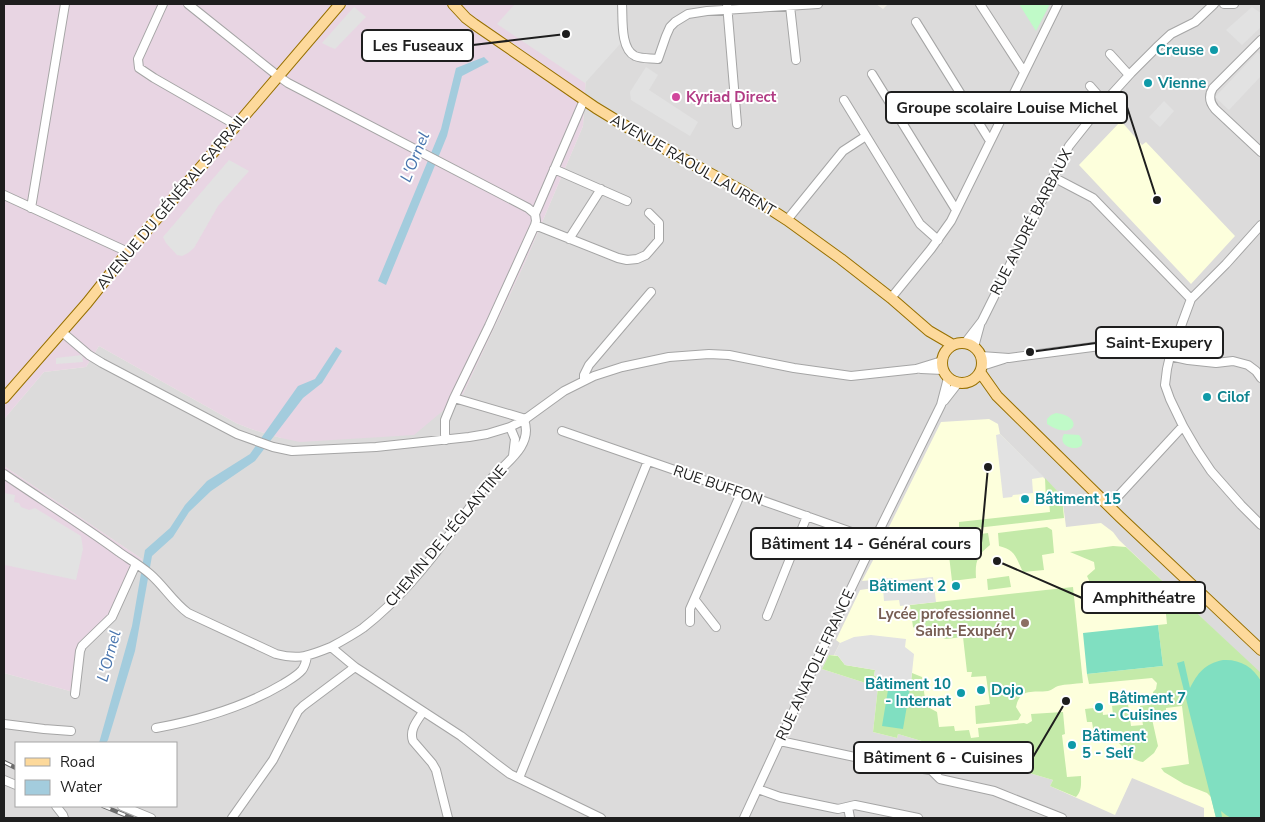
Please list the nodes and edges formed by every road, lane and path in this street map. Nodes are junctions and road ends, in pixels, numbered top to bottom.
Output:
1 (65, 4) edge
2 (163, 4) edge
3 (188, 4) edge
4 (340, 4) edge
5 (453, 4) edge
6 (622, 4) edge
7 (818, 4) edge
8 (980, 4) edge
9 (1058, 4) edge
10 (1214, 4) edge
11 (1224, 4) edge
12 (1234, 4) edge
13 (790, 6) junction
14 (727, 7) edge
15 (916, 22) dead end
16 (1261, 40) edge
17 (1110, 54) dead end
18 (796, 60) dead end
19 (1024, 72) junction
20 (872, 74) dead end
21 (1129, 75) junction
22 (278, 76) junction
23 (1090, 86) dead end
24 (584, 100) junction
25 (844, 100) dead end
26 (1104, 102) junction
27 (736, 124) dead end
28 (236, 125) junction
29 (866, 136) junction
30 (990, 141) junction
31 (1261, 152) edge
32 (554, 169) junction
33 (1053, 177) junction
34 (601, 189) junction
35 (4, 196) edge
36 (627, 201) dead end
37 (31, 208) junction
38 (956, 210) junction
39 (649, 212) dead end
40 (535, 214) junction
41 (787, 220) junction
42 (535, 225) junction
43 (1261, 225) edge
44 (569, 239) junction
45 (938, 240) junction
46 (128, 252) junction
47 (651, 292) dead end
48 (890, 298) junction
49 (1191, 299) junction
50 (929, 331) junction
51 (62, 332) junction
52 (953, 345) junction
53 (969, 345) junction
54 (1170, 356) junction
55 (981, 365) junction
56 (944, 366) junction
57 (1261, 378) edge
58 (584, 380) junction
59 (973, 380) junction
60 (958, 383) junction
61 (997, 396) junction
62 (4, 398) edge
63 (454, 398) junction
64 (941, 405) junction
65 (525, 419) junction
66 (1182, 426) junction
67 (510, 427) junction
68 (562, 431) dead end
69 (446, 440) junction
70 (513, 458) junction
71 (648, 460) junction
72 (4, 474) edge
73 (741, 493) junction
74 (1109, 506) junction
75 (807, 516) junction
76 (1261, 525) edge
77 (874, 540) junction
78 (138, 565) junction
79 (695, 600) junction
80 (766, 616) dead end
81 (690, 622) dead end
82 (716, 627) dead end
83 (331, 647) junction
84 (1261, 650) edge
85 (307, 656) junction
86 (355, 667) junction
87 (75, 694) dead end
88 (423, 712) junction
89 (4, 724) edge
90 (156, 728) dead end
91 (71, 731) dead end
92 (780, 741) junction
93 (519, 778) junction
94 (758, 789) junction
95 (57, 807) edge
96 (124, 807) edge
97 (848, 807) junction
98 (64, 818) edge
99 (151, 818) edge
100 (232, 818) edge
101 (448, 818) edge
102 (601, 818) edge
103 (744, 818) edge
104 (850, 818) edge
105 (918, 818) edge
106 (1062, 818) edge

1 - 37 street
2 - 28 street
3 - 22 street
4 - 22 main road, AVENUE DU GÉNÉRAL SARRAIL
5 - 24 main road, AVENUE RAOUL LAURENT
6 - 14 street
7 - 13 street
8 - 19 street
9 - 19 street
10 - 21 street, RUE ANDRÉ BARBAUX
11 - 12 street
13 - 14 street
13 - 18 street
14 - 27 street
15 - 30 street
16 - 31 street
17 - 21 street
19 - 30 street
20 - 38 street
21 - 26 street, RUE ANDRÉ BARBAUX
22 - 28 main road, AVENUE DU GÉNÉRAL SARRAIL
22 - 40 street
23 - 26 street
24 - 32 street
24 - 41 main road, AVENUE RAOUL LAURENT
25 - 29 street
26 - 33 street, RUE ANDRÉ BARBAUX
28 - 46 main road, AVENUE DU GÉNÉRAL SARRAIL
29 - 41 street
29 - 45 street
30 - 38 street
32 - 34 street
32 - 40 street
33 - 49 street
33 - 53 street, RUE ANDRÉ BARBAUX
34 - 36 street
34 - 44 street
35 - 37 street
37 - 46 street
38 - 45 street
39 - 44 street
40 - 42 street
41 - 48 main road, AVENUE RAOUL LAURENT
42 - 44 street
42 - 63 street
43 - 49 street
45 - 48 street
46 - 51 main road, AVENUE DU GÉNÉRAL SARRAIL
47 - 58 street
48 - 50 main road, AVENUE RAOUL LAURENT
49 - 54 street
50 - 52 main road, AVENUE RAOUL LAURENT
50 - 56 main road, AVENUE RAOUL LAURENT
51 - 62 main road, AVENUE DU GÉNÉRAL SARRAIL
51 - 69 street
52 - 53 main road
52 - 56 main road
53 - 55 main road
54 - 55 street
54 - 57 street
54 - 66 street
55 - 59 main road
55 - 61 main road
56 - 58 street
56 - 60 main road
56 - 64 street, RUE ANATOLE FRANCE
58 - 65 street
59 - 60 main road
59 - 61 main road
60 - 64 street, RUE ANATOLE FRANCE
61 - 74 main road
63 - 65 street
63 - 69 street
64 - 77 street, RUE ANATOLE FRANCE
65 - 67 street
65 - 70 street, CHEMIN DE L'ÉGLANTINE
66 - 74 street
66 - 76 street
67 - 69 street
67 - 70 street
68 - 71 street, RUE BUFFON
70 - 83 street, CHEMIN DE L'ÉGLANTINE
71 - 73 street, RUE BUFFON
71 - 93 street
72 - 78 street
73 - 75 street, RUE BUFFON
73 - 79 street
74 - 84 main road
75 - 77 street, RUE BUFFON
75 - 80 street
77 - 92 street, RUE ANATOLE FRANCE
78 - 85 street
78 - 87 street
79 - 81 street
79 - 82 street
83 - 85 street, CHEMIN DE L'ÉGLANTINE
83 - 86 street
85 - 90 street
86 - 88 street
86 - 100 street
88 - 93 street
88 - 101 street
89 - 91 street
92 - 94 street, RUE ANATOLE FRANCE
92 - 106 street
93 - 102 street
94 - 97 street
94 - 103 street, RUE ANATOLE FRANCE
95 - 98 street
96 - 99 street
97 - 104 street
97 - 105 street

